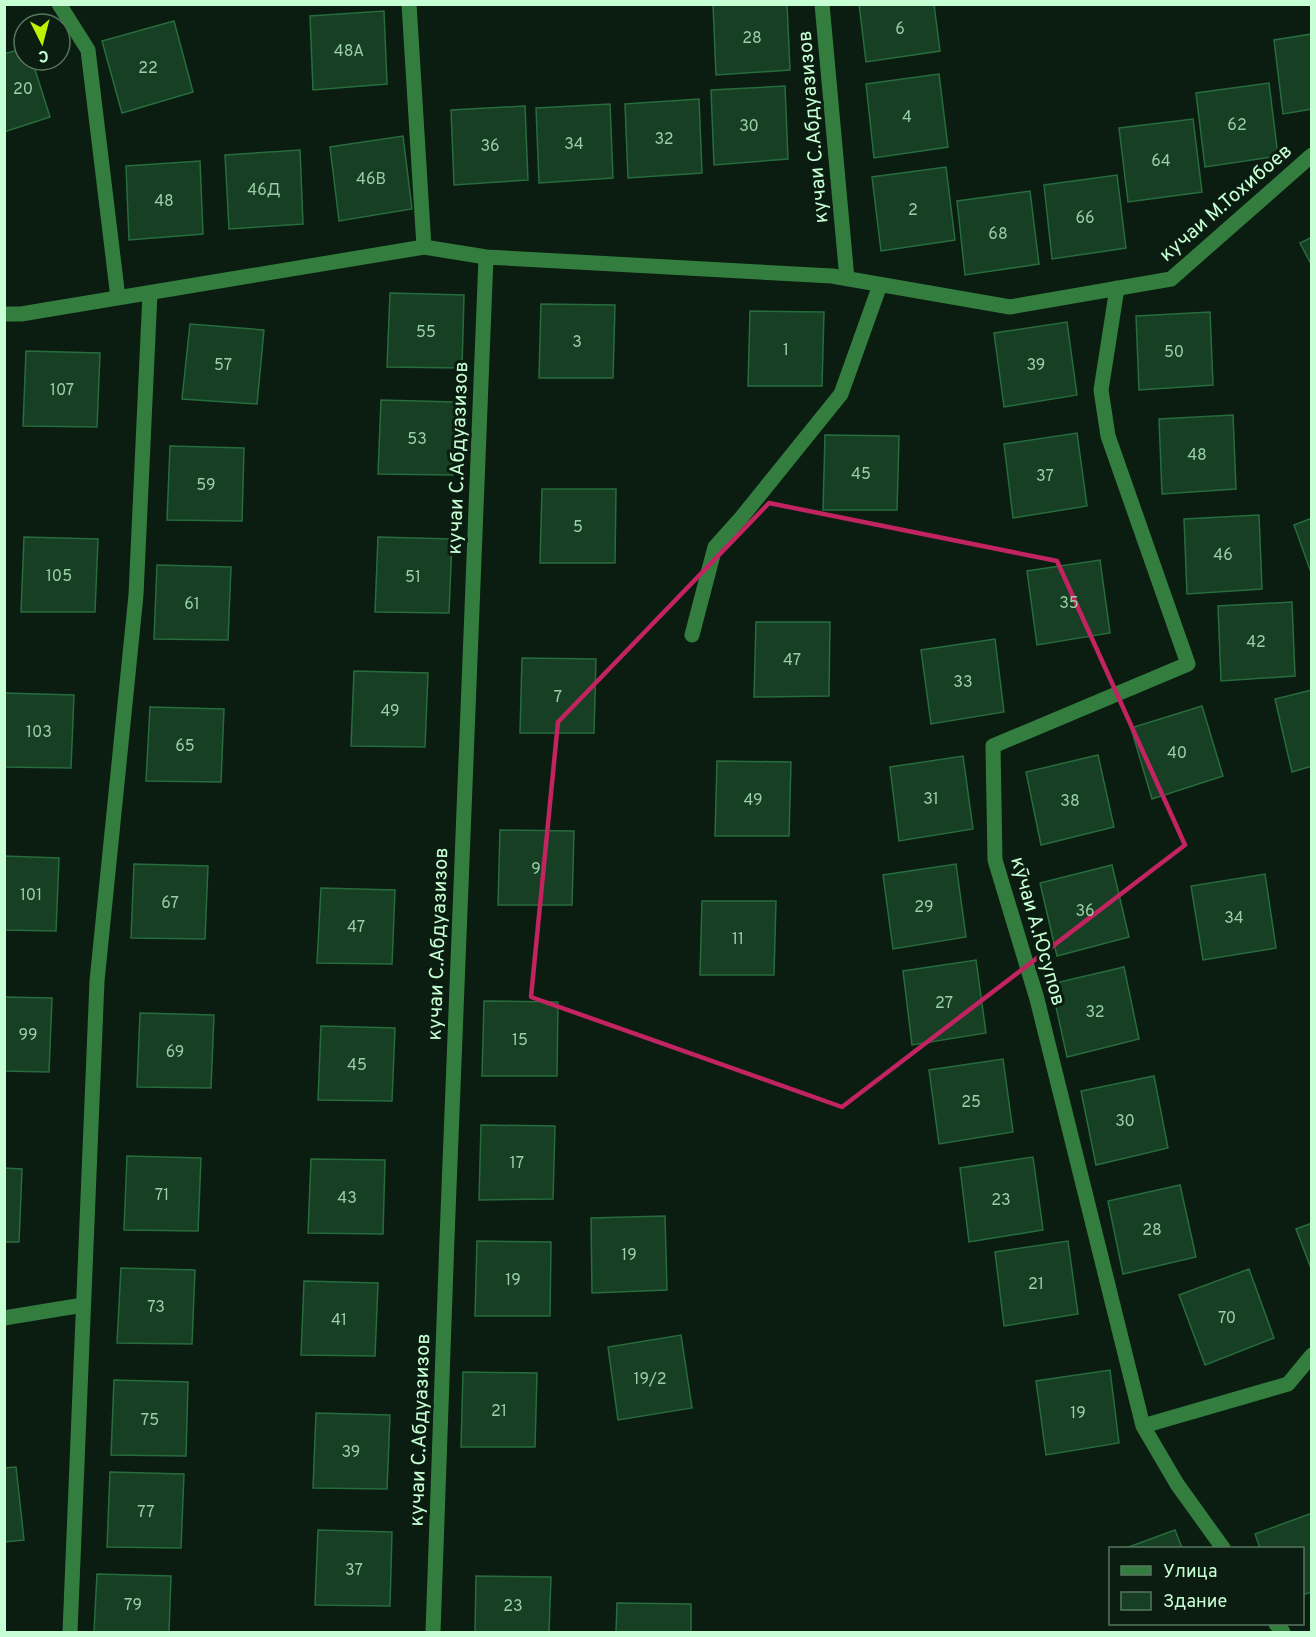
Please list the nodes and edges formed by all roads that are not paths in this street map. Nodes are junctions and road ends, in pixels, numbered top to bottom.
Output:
1 (59, 4) edge
2 (409, 4) edge
3 (822, 4) edge
4 (1311, 155) edge
5 (424, 247) junction
6 (486, 257) junction
7 (847, 279) junction
8 (880, 285) junction
9 (1117, 288) junction
10 (150, 292) junction
11 (118, 298) junction
12 (4, 314) edge
13 (692, 635) dead end
14 (83, 1305) junction
15 (4, 1317) edge
16 (1311, 1355) edge
17 (1143, 1426) junction
18 (1222, 1547) edge
19 (70, 1632) edge
20 (433, 1632) edge

1 - 11 street
2 - 5 street
3 - 7 street, кучаи С.Абдуазизов
4 - 9 street, кучаи М.Тохибоев
5 - 6 street
5 - 10 street
6 - 7 street
6 - 20 street, кучаи С.Абдуазизов
7 - 8 street, кучаи М.Тохибоев
8 - 9 street, кучаи М.Тохибоев
8 - 13 street
9 - 17 street, кӯчаи А.Юсупов
10 - 11 street
10 - 14 street
11 - 12 street
14 - 15 street
14 - 19 street
16 - 17 street
17 - 18 street, кӯчаи А.Юсупов

